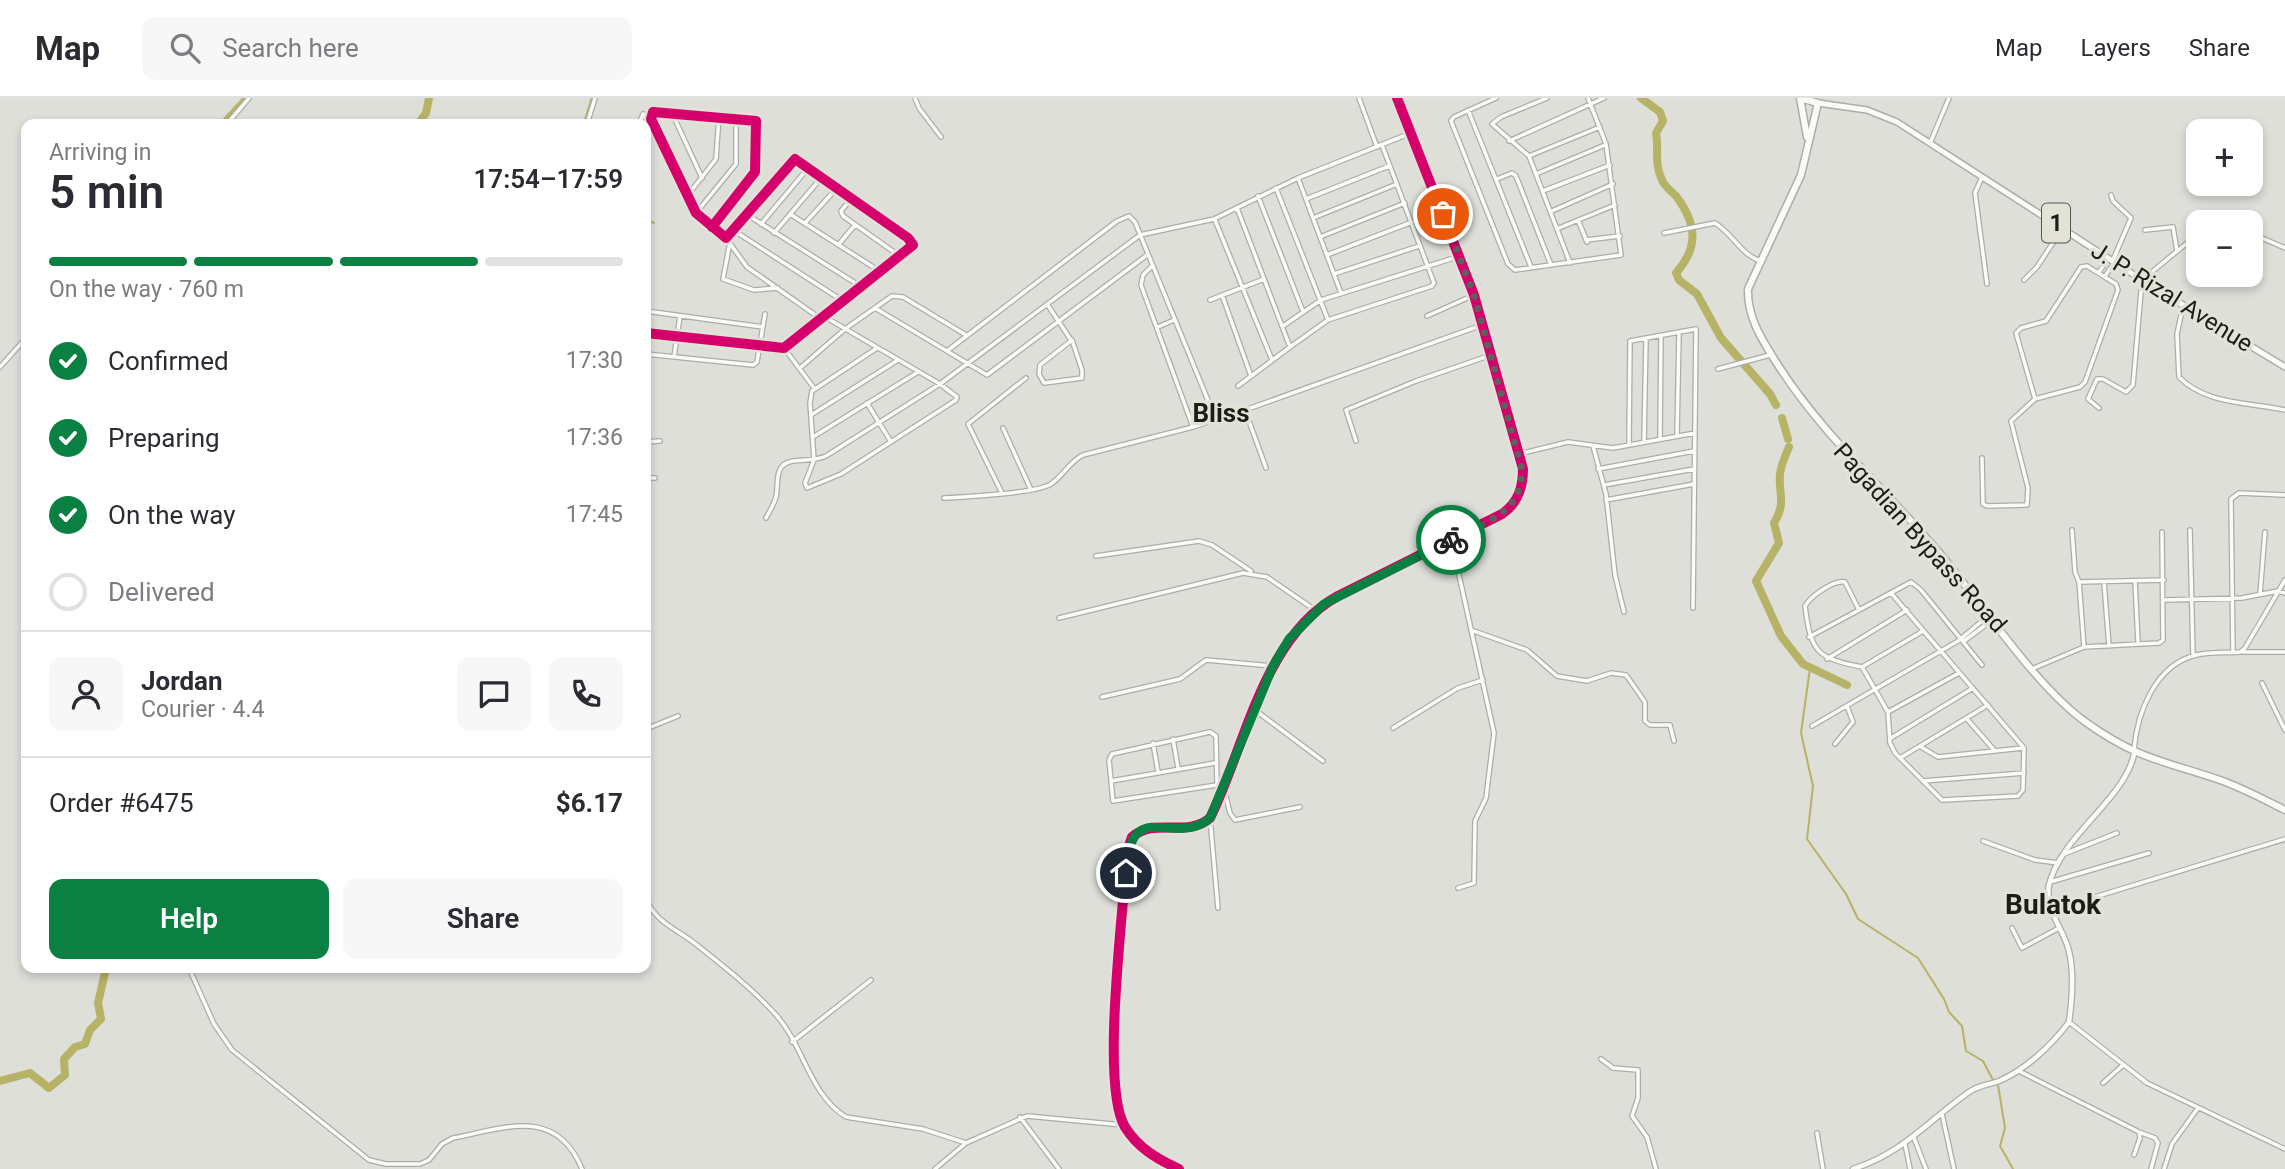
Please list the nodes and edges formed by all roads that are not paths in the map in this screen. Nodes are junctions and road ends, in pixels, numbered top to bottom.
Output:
1 (249, 98) edge
2 (595, 98) edge
3 (915, 98) edge
4 (1359, 98) edge
5 (1397, 98) edge
6 (1496, 98) edge
7 (1547, 98) edge
8 (1588, 98) edge
9 (1604, 98) edge
10 (1800, 98) edge
11 (1949, 98) edge
12 (1818, 103) junction
13 (1591, 106) junction
14 (1468, 110) junction
15 (672, 113) junction
16 (650, 116) junction
17 (719, 116) junction
18 (736, 117) junction
19 (231, 119) edge
20 (589, 119) edge
21 (641, 119) edge
22 (1600, 127) junction
23 (1411, 133) junction
24 (941, 138) dead end
25 (1509, 141) junction
26 (1931, 141) junction
27 (1808, 142) junction
28 (1606, 144) junction
29 (1379, 146) junction
30 (1529, 156) junction
31 (1610, 164) junction
32 (1390, 166) junction
33 (809, 167) junction
34 (1536, 174) junction
35 (1983, 175) junction
36 (822, 177) junction
37 (702, 178) junction
38 (1298, 178) junction
39 (1496, 179) junction
40 (1397, 184) junction
41 (1613, 184) junction
42 (837, 188) junction
43 (1276, 188) junction
44 (1543, 191) junction
45 (688, 195) junction
46 (2111, 195) dead end
47 (1258, 196) junction
48 (852, 198) junction
49 (1306, 198) junction
50 (1405, 203) junction
51 (1616, 205) junction
52 (1237, 208) junction
53 (1552, 211) junction
54 (696, 213) junction
55 (746, 214) junction
56 (790, 214) junction
57 (1313, 218) junction
58 (1214, 219) junction
59 (1578, 220) junction
60 (1412, 222) junction
61 (806, 223) junction
62 (761, 224) junction
63 (855, 225) junction
64 (712, 227) junction
65 (1559, 228) junction
66 (2064, 228) junction
67 (733, 230) junction
68 (2145, 230) dead end
69 (774, 233) junction
70 (1664, 233) dead end
71 (1140, 235) junction
72 (1620, 236) junction
73 (1320, 237) junction
74 (726, 238) junction
75 (2263, 239) edge
76 (730, 242) junction
77 (839, 244) junction
78 (2186, 244) edge
79 (1419, 246) junction
80 (2285, 248) edge
81 (2177, 251) junction
82 (1147, 255) junction
83 (1327, 255) junction
84 (1460, 256) junction
85 (901, 257) junction
86 (2113, 260) junction
87 (1761, 261) junction
88 (1570, 263) junction
89 (1430, 265) junction
90 (1551, 265) junction
91 (1153, 266) junction
92 (1531, 267) junction
93 (881, 272) junction
94 (2099, 272) junction
95 (1334, 274) junction
96 (2105, 276) junction
97 (1264, 279) junction
98 (2024, 280) dead end
99 (2142, 280) junction
100 (1987, 284) dead end
101 (861, 287) junction
102 (1242, 287) junction
103 (778, 288) junction
104 (1341, 293) junction
105 (1222, 295) junction
106 (1474, 295) junction
107 (1210, 300) dead end
108 (1321, 300) junction
109 (843, 301) junction
110 (1046, 304) junction
111 (2183, 306) junction
112 (875, 308) junction
113 (1303, 309) junction
114 (651, 312) edge
115 (765, 314) dead end
116 (680, 316) junction
117 (1427, 316) dead end
118 (823, 318) junction
119 (1174, 320) junction
120 (1328, 320) junction
121 (1060, 322) junction
122 (1483, 325) junction
123 (1283, 326) junction
124 (763, 327) junction
125 (1158, 327) junction
126 (845, 329) junction
127 (1679, 332) junction
128 (651, 333) edge
129 (965, 335) junction
130 (1661, 335) junction
131 (677, 336) junction
132 (1646, 338) junction
133 (1072, 340) junction
134 (21, 344) edge
135 (761, 345) junction
136 (1290, 347) junction
137 (784, 348) junction
138 (877, 348) junction
139 (947, 351) junction
140 (651, 355) edge
141 (1491, 355) junction
142 (1771, 355) junction
143 (674, 357) junction
144 (898, 360) junction
145 (1272, 360) junction
146 (966, 364) junction
147 (0, 367) edge
148 (2285, 367) edge
149 (800, 368) junction
150 (1718, 369) dead end
151 (918, 372) junction
152 (1251, 376) junction
153 (1026, 378) dead end
154 (940, 384) junction
155 (1238, 386) dead end
156 (814, 388) junction
157 (2035, 399) junction
158 (867, 403) junction
159 (2099, 408) dead end
160 (1245, 410) junction
161 (2285, 410) edge
162 (811, 415) junction
163 (1216, 420) junction
164 (879, 424) junction
165 (1193, 427) junction
166 (1003, 428) dead end
167 (1695, 433) junction
168 (1677, 436) junction
169 (813, 437) junction
170 (1660, 439) junction
171 (660, 441) dead end
172 (1356, 441) dead end
173 (651, 442) edge
174 (891, 442) junction
175 (1644, 442) junction
176 (1629, 445) junction
177 (1593, 446) junction
178 (1695, 451) junction
179 (1519, 454) junction
180 (1982, 458) dead end
181 (814, 460) junction
182 (1266, 468) dead end
183 (1694, 468) junction
184 (1598, 469) junction
185 (651, 478) edge
186 (656, 478) dead end
187 (1694, 484) junction
188 (1604, 485) junction
189 (1031, 490) junction
190 (1001, 492) junction
191 (2285, 495) edge
192 (944, 498) dead end
193 (1606, 500) junction
194 (766, 517) dead end
195 (2072, 530) dead end
196 (2190, 530) dead end
197 (2162, 532) dead end
198 (2265, 532) dead end
199 (1451, 539) junction
200 (1096, 556) dead end
201 (1253, 572) junction
202 (2164, 580) junction
203 (2285, 580) edge
204 (2135, 581) junction
205 (2079, 582) junction
206 (2104, 582) junction
207 (2278, 591) junction
208 (1891, 593) junction
209 (2285, 593) edge
210 (2260, 594) junction
211 (2231, 598) junction
212 (2164, 600) junction
213 (2193, 600) junction
214 (1693, 608) dead end
215 (1315, 610) junction
216 (1859, 610) junction
217 (1906, 610) junction
218 (1624, 612) dead end
219 (1991, 617) junction
220 (1059, 618) dead end
221 (1471, 630) junction
222 (1923, 631) junction
223 (1809, 637) junction
224 (1961, 640) junction
225 (2138, 642) junction
226 (2109, 646) junction
227 (2084, 648) junction
228 (1940, 652) junction
229 (2233, 652) junction
230 (2240, 652) junction
231 (2285, 652) edge
232 (2193, 656) junction
233 (1827, 659) junction
234 (1982, 665) dead end
235 (1273, 666) junction
236 (1862, 667) junction
237 (2034, 668) junction
238 (1959, 673) junction
239 (1483, 680) junction
240 (2262, 683) dead end
241 (1973, 688) junction
242 (1876, 689) junction
243 (1102, 697) dead end
244 (1989, 705) junction
245 (1847, 706) junction
246 (1255, 710) junction
247 (1888, 712) junction
248 (678, 716) dead end
249 (1967, 719) junction
250 (1812, 726) dead end
251 (651, 727) edge
252 (1393, 728) dead end
253 (2285, 730) edge
254 (1890, 738) junction
255 (1174, 739) junction
256 (1674, 741) dead end
257 (1153, 743) junction
258 (1835, 744) dead end
259 (1921, 747) junction
260 (2024, 748) junction
261 (1996, 751) junction
262 (2134, 754) junction
263 (1900, 758) junction
264 (1322, 761) dead end
265 (1215, 763) junction
266 (1178, 769) junction
267 (1158, 773) junction
268 (2024, 774) junction
269 (1111, 781) junction
270 (1923, 781) junction
271 (1216, 782) junction
272 (1226, 784) junction
273 (1300, 807) dead end
274 (2285, 810) edge
275 (1210, 818) junction
276 (2116, 833) dead end
277 (2285, 839) edge
278 (1983, 841) dead end
279 (2149, 853) dead end
280 (2064, 854) junction
281 (2059, 863) junction
282 (2050, 882) junction
283 (1458, 888) dead end
284 (1218, 908) dead end
285 (651, 909) edge
286 (2052, 910) junction
287 (2012, 928) dead end
288 (2059, 928) junction
289 (191, 973) edge
290 (871, 980) dead end
291 (2068, 1022) junction
292 (792, 1042) junction
293 (1601, 1059) dead end
294 (2122, 1066) junction
295 (2017, 1070) junction
296 (2103, 1083) dead end
297 (2198, 1108) junction
298 (1942, 1114) junction
299 (1020, 1117) junction
300 (1124, 1125) junction
301 (2138, 1132) junction
302 (1818, 1133) dead end
303 (1914, 1138) junction
304 (966, 1143) junction
305 (1905, 1144) junction
306 (2285, 1149) edge
307 (2134, 1155) dead end
308 (582, 1169) edge
309 (935, 1169) edge
310 (1059, 1169) edge
311 (1179, 1169) edge
312 (1656, 1169) edge
313 (1823, 1169) edge
314 (1853, 1169) edge
315 (1909, 1169) edge
316 (1926, 1169) edge
317 (1954, 1169) edge
318 (2151, 1169) edge
319 (2164, 1169) edge

1 - 19 street
2 - 20 street
3 - 24 street
4 - 29 street
5 - 23 street
6 - 14 street
7 - 25 street
8 - 13 street
9 - 13 street
10 - 12 highway, J. P. Rizal Avenue / 1
10 - 27 highway, Pagadian Bypass Road
11 - 26 street
12 - 26 main road, J. P. Rizal Avenue / 1
12 - 27 highway, Pagadian Bypass Road
13 - 22 street
13 - 25 street
14 - 39 street
14 - 92 street
15 - 16 street
15 - 17 street
15 - 37 street
16 - 21 street
16 - 45 street
17 - 18 street
17 - 37 street
18 - 54 street
18 - 64 street
22 - 28 street
22 - 30 street
23 - 29 street
23 - 84 street
25 - 30 street
26 - 35 main road, J. P. Rizal Avenue / 1
27 - 87 highway, Pagadian Bypass Road
28 - 31 street
28 - 34 street
29 - 32 street
29 - 38 street
30 - 34 street
31 - 41 street
31 - 44 street
32 - 40 street
32 - 49 street
33 - 36 street
33 - 55 street
33 - 62 street
34 - 44 street
35 - 66 main road, J. P. Rizal Avenue / 1
35 - 100 street
36 - 42 street
36 - 56 street
37 - 45 street
38 - 43 street
38 - 49 street
39 - 90 street
39 - 92 street
40 - 50 street
40 - 57 street
41 - 51 street
41 - 53 street
42 - 48 street
42 - 61 street
43 - 47 street
43 - 108 street
44 - 53 street
45 - 54 street
46 - 86 street
47 - 52 street
47 - 113 street
48 - 63 street
48 - 85 street
49 - 57 street
50 - 60 street
50 - 73 street
51 - 59 street
51 - 72 street
52 - 58 street
52 - 97 street
53 - 65 street
54 - 64 street
55 - 62 street
55 - 67 street
56 - 61 street
56 - 69 street
57 - 73 street
58 - 71 street
58 - 102 street
59 - 65 street
59 - 72 street
60 - 79 street
60 - 83 street
61 - 77 street
62 - 69 street
63 - 77 street
63 - 85 street
64 - 74 street
65 - 88 street
66 - 86 main road, J. P. Rizal Avenue / 1
66 - 98 street
67 - 74 street
67 - 109 street
68 - 81 street
69 - 101 street
70 - 87 street
71 - 82 street
71 - 110 street
71 - 129 street
72 - 88 street
73 - 83 street
74 - 76 street
75 - 80 street
76 - 103 street
76 - 103 street
77 - 93 street
78 - 81 street
79 - 89 street
79 - 95 street
81 - 99 street
82 - 91 street
82 - 121 street
83 - 95 street
84 - 89 street
84 - 106 street
85 - 93 street
86 - 94 street
86 - 96 street
86 - 99 main road, J. P. Rizal Avenue / 1
87 - 142 highway, Pagadian Bypass Road
88 - 90 street
89 - 104 street
89 - 120 street
90 - 92 street
91 - 119 street
91 - 125 street
93 - 101 street
94 - 96 street
94 - 157 street
95 - 104 street
96 - 157 street
97 - 102 street
97 - 123 street
99 - 111 main road, J. P. Rizal Avenue / 1
99 - 159 street
101 - 109 street
102 - 105 street
102 - 145 street
103 - 118 street
104 - 108 street
105 - 107 street
105 - 152 street
106 - 117 street
106 - 122 street
108 - 113 street
108 - 120 street
109 - 118 street
110 - 121 street
110 - 146 street
111 - 148 main road, J. P. Rizal Avenue / 1
111 - 161 street
112 - 126 street
112 - 129 street
112 - 139 street
113 - 123 street
114 - 116 street
115 - 124 street
116 - 124 street
116 - 131 street
118 - 126 street
118 - 137 street
119 - 125 street
119 - 163 street
120 - 136 street
121 - 133 street
121 - 146 street
122 - 141 street
122 - 160 street
123 - 136 street
124 - 135 street
125 - 165 street
126 - 138 street
126 - 149 street
127 - 130 street
127 - 167 street
127 - 168 street
128 - 131 street
129 - 139 street
130 - 132 street
130 - 170 street
131 - 135 street
131 - 143 street
132 - 175 street
132 - 176 street
133 - 133 street
134 - 147 street
135 - 137 street
135 - 143 street
136 - 145 street
137 - 149 street
138 - 144 street
138 - 156 street
139 - 146 street
140 - 143 street
141 - 172 street
141 - 179 street
142 - 150 street
142 - 219 highway, Pagadian Bypass Road
144 - 151 street
144 - 162 street
145 - 152 street
146 - 154 street
149 - 156 street
151 - 154 street
151 - 158 street
152 - 155 street
153 - 190 street
154 - 164 street
154 - 174 street
156 - 162 street
157 - 180 street
158 - 164 street
158 - 169 street
160 - 163 street
160 - 182 street
162 - 169 street
163 - 165 street
164 - 174 street
164 - 181 street
165 - 189 street
166 - 189 street
167 - 168 street
167 - 178 street
168 - 170 street
169 - 181 street
170 - 175 street
171 - 173 street
174 - 181 street
175 - 176 street
176 - 177 street
177 - 179 street
177 - 184 street
178 - 183 street
178 - 184 street
179 - 199 street
181 - 194 street
183 - 187 street
183 - 188 street
184 - 188 street
185 - 186 street
187 - 193 street
187 - 214 street
188 - 193 street
189 - 190 street
190 - 192 street
191 - 211 street
193 - 218 street
195 - 205 street
196 - 213 street
197 - 202 street
198 - 210 street
199 - 215 street
199 - 221 street
200 - 201 street
201 - 215 street
201 - 220 street
202 - 204 street
202 - 212 street
203 - 207 street
204 - 206 street
204 - 225 street
205 - 206 street
205 - 227 street
206 - 226 street
207 - 209 street
207 - 210 street
207 - 230 street
208 - 216 street
208 - 217 street
208 - 224 street
210 - 211 street
211 - 213 street
211 - 229 street
212 - 213 street
212 - 225 street
213 - 232 street
215 - 235 street
216 - 223 street
216 - 223 street
217 - 222 street
217 - 233 street
219 - 224 street
219 - 237 highway, Pagadian Bypass Road
221 - 239 street
221 - 256 street
222 - 228 street
222 - 236 street
223 - 233 street
224 - 228 street
224 - 234 street
225 - 226 street
226 - 227 street
227 - 237 street
228 - 238 street
228 - 242 street
229 - 230 street
229 - 232 street
230 - 231 street
232 - 262 street
233 - 236 street
235 - 243 street
235 - 246 street
236 - 242 street
237 - 262 highway, Pagadian Bypass Road
238 - 241 street
238 - 247 street
239 - 252 street
239 - 283 street
240 - 253 street
241 - 244 street
241 - 254 street
242 - 245 street
242 - 247 street
244 - 249 street
244 - 260 street
245 - 250 street
245 - 258 street
246 - 264 street
246 - 272 street
247 - 254 street
248 - 251 street
249 - 259 street
249 - 261 street
254 - 263 street
255 - 257 street
255 - 265 street
255 - 266 street
257 - 267 street
257 - 269 street
259 - 261 street
259 - 263 street
260 - 261 street
260 - 268 street
262 - 274 highway, Pagadian Bypass Road
262 - 280 street
263 - 270 street
265 - 266 street
265 - 271 street
266 - 267 street
267 - 269 street
268 - 270 street
268 - 270 street
269 - 271 street
271 - 272 street
272 - 273 street
272 - 275 street
275 - 284 street
275 - 300 street
276 - 280 street
277 - 286 street
278 - 281 street
279 - 282 street
280 - 281 street
281 - 282 street
282 - 286 street
285 - 292 street
286 - 288 street
287 - 288 street
288 - 291 street
289 - 308 street
290 - 292 street
291 - 294 street
291 - 295 street
292 - 304 street
293 - 312 street
294 - 296 street
294 - 297 street
295 - 298 street
295 - 301 street
297 - 306 street
297 - 319 street
298 - 303 street
298 - 317 street
299 - 300 street
299 - 304 street
299 - 310 street
300 - 311 street
301 - 307 street
301 - 318 street
302 - 313 street
303 - 305 street
303 - 316 street
304 - 309 street
305 - 314 street
305 - 315 street

